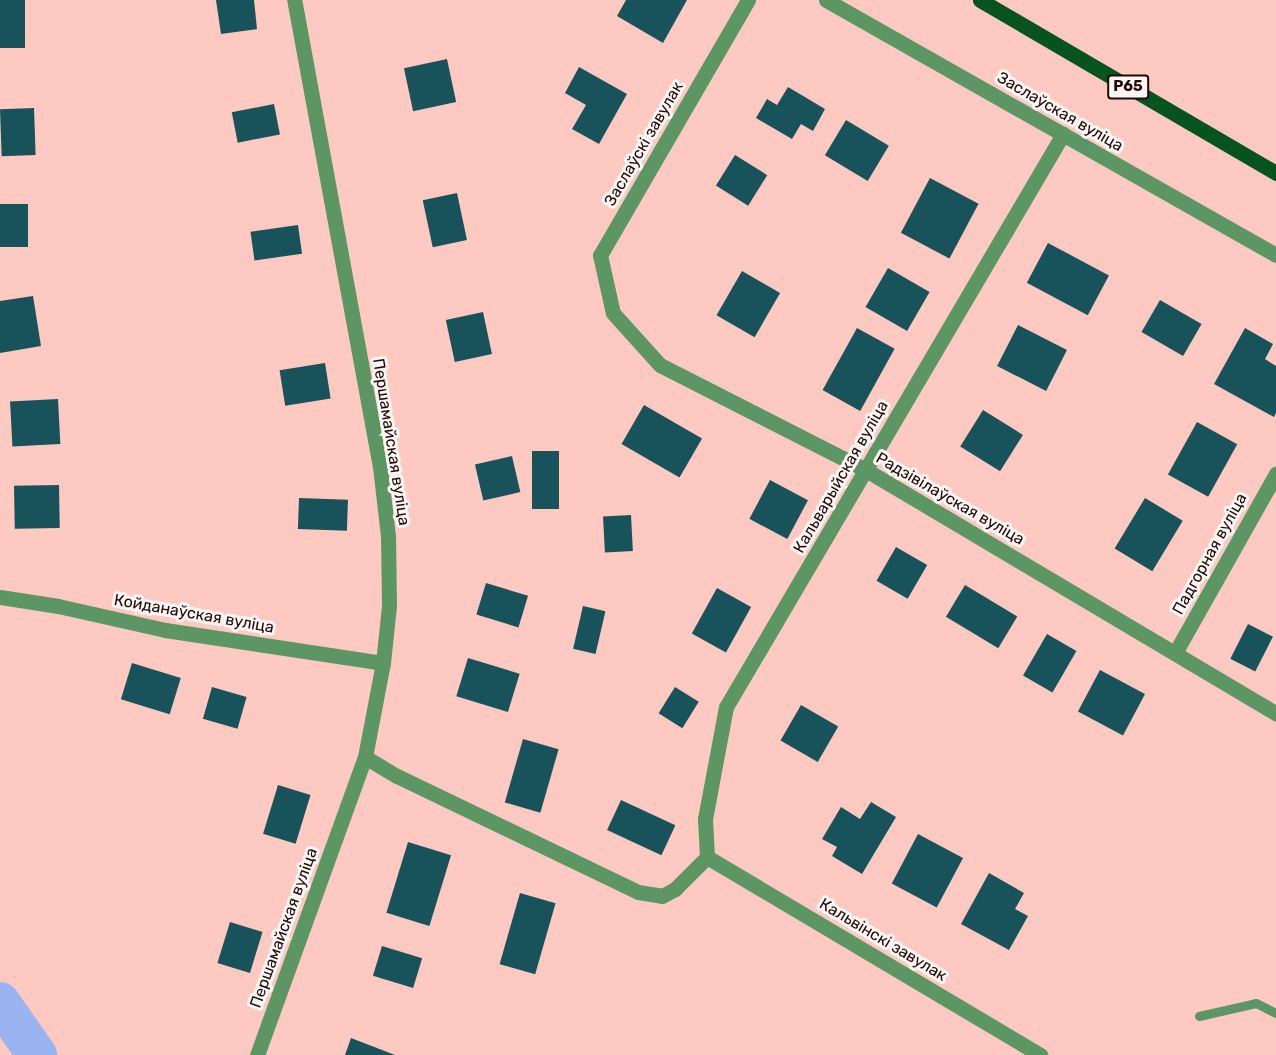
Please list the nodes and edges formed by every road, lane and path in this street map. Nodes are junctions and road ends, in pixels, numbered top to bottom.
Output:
1 (294, 0) edge
2 (748, 0) edge
3 (826, 0) edge
4 (980, 0) edge
5 (1063, 134) junction
6 (1276, 173) edge
7 (1276, 255) edge
8 (613, 313) joint
9 (866, 470) junction
10 (1276, 474) edge
11 (0, 597) edge
12 (1175, 653) junction
13 (383, 663) junction
14 (1276, 713) edge
15 (365, 757) junction
16 (706, 857) junction
17 (1276, 1013) edge
18 (1199, 1016) dead end
19 (257, 1055) edge
20 (1041, 1055) edge

1 - 13 street, Першамайская вуліца
2 - 8 street, Заслаўскі завулак
3 - 5 street, Заслаўская вуліца
4 - 6 main road, Р65
5 - 7 street, Заслаўская вуліца
5 - 9 street, Кальварыйская вуліца
8 - 9 street, Радзівілаўская вуліца
9 - 12 street, Радзівілаўская вуліца
9 - 16 street, Кальварыйская вуліца
10 - 12 street, Падгорная вуліца
11 - 13 street, Койданаўская вуліца
12 - 14 street, Радзівілаўская вуліца
13 - 15 street, Першамайская вуліца
15 - 16 street
15 - 19 street, Першамайская вуліца
16 - 20 street, Кальвінскі завулак
17 - 18 lane

